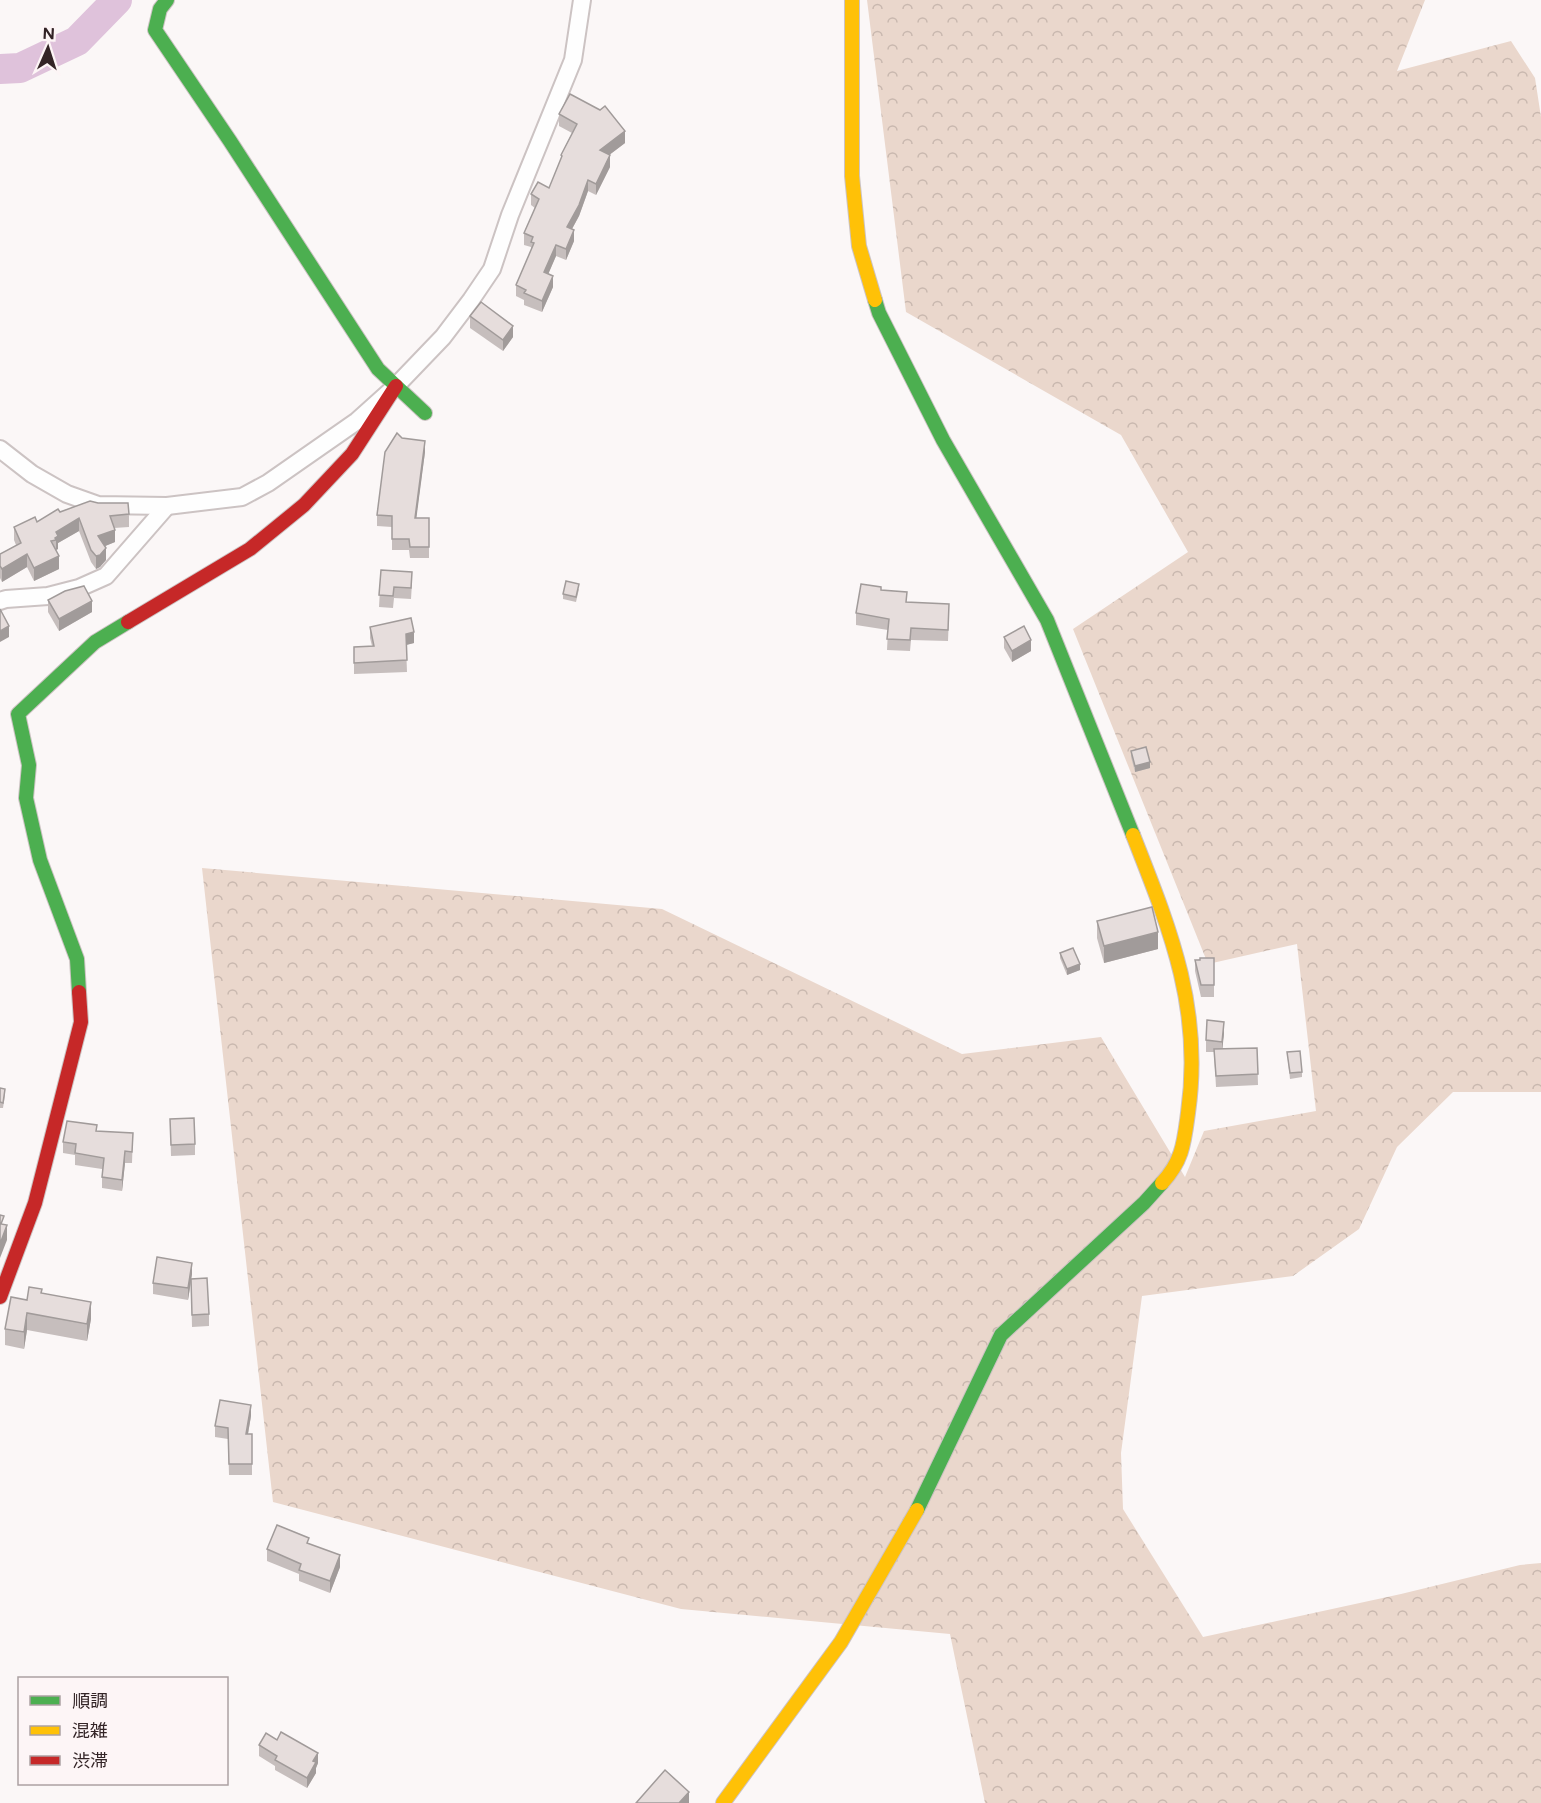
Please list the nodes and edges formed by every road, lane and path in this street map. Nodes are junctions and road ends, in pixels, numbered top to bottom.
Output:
1 (167, 0) edge
2 (582, 0) edge
3 (852, 0) edge
4 (396, 386) junction
5 (425, 413) dead end
6 (0, 449) edge
7 (166, 506) junction
8 (0, 601) edge
9 (0, 1297) edge
10 (723, 1803) edge

1 - 4 street
2 - 4 street
3 - 10 street
4 - 5 street
4 - 7 street
4 - 9 street
6 - 7 street
7 - 8 street

